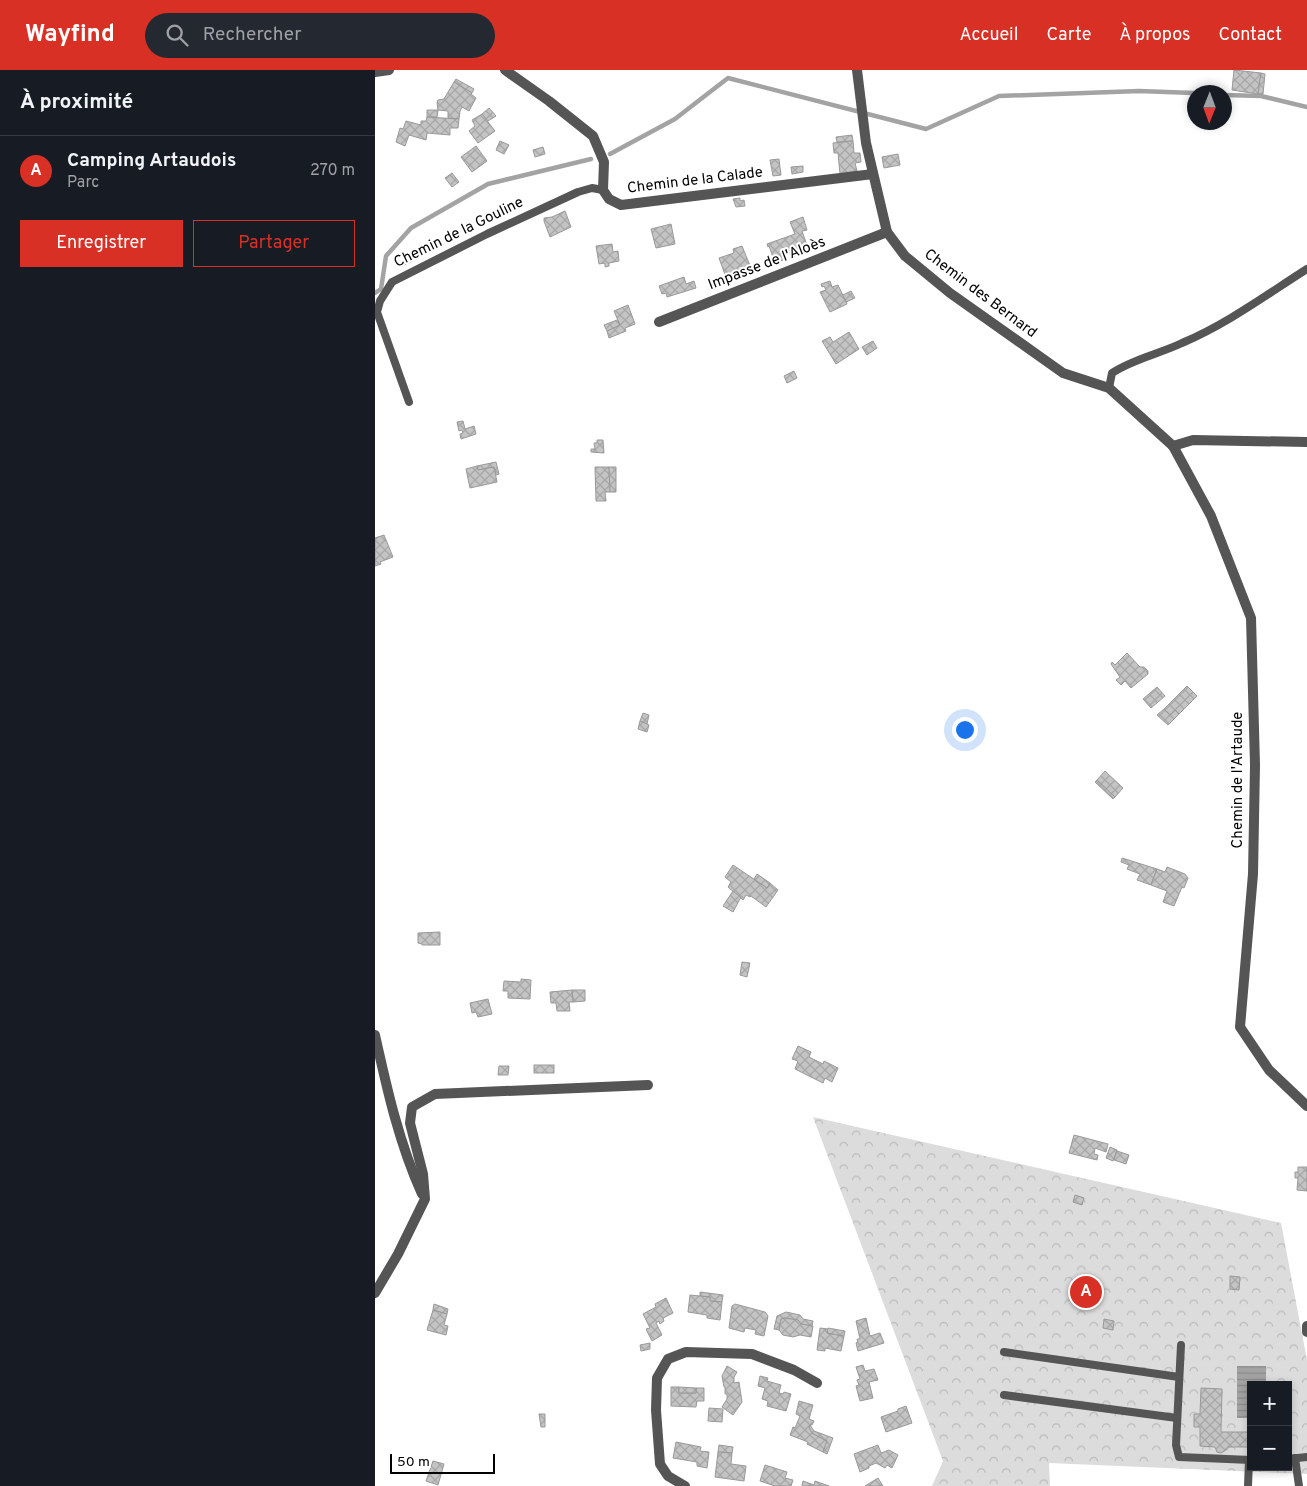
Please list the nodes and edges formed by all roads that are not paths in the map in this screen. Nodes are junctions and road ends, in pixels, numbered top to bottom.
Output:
1 (389, 70) edge
2 (505, 70) edge
3 (857, 70) edge
4 (375, 72) edge
5 (873, 174) junction
6 (603, 190) junction
7 (887, 232) junction
8 (1307, 268) edge
9 (659, 322) dead end
10 (1109, 388) junction
11 (409, 402) dead end
12 (1307, 442) edge
13 (1173, 446) junction
14 (375, 1035) edge
15 (648, 1085) dead end
16 (1307, 1106) edge
17 (425, 1199) junction
18 (375, 1293) edge
19 (1307, 1326) edge
20 (1307, 1332) edge
21 (1181, 1345) dead end
22 (1004, 1352) dead end
23 (1179, 1376) junction
24 (817, 1383) dead end
25 (1004, 1395) dead end
26 (1177, 1418) junction
27 (1307, 1457) edge
28 (1292, 1459) edge
29 (1247, 1460) edge
30 (1292, 1462) edge
31 (1249, 1471) edge
32 (685, 1486) edge
33 (1248, 1486) edge
34 (1299, 1486) edge

1 - 4 street
2 - 6 street, Chemin de la Calade
3 - 5 street, Chemin des Bernard
5 - 6 street, Chemin de la Calade
5 - 7 street, Chemin des Bernard
6 - 11 lane, Chemin de la Gouline
7 - 9 street, Impasse de l'Aloès
7 - 10 street, Chemin des Bernard
8 - 10 lane
10 - 13 street, Chemin des Bernard
12 - 13 street
13 - 16 street, Chemin de l'Artaude
14 - 17 street
15 - 17 street
17 - 18 street
19 - 20 street
21 - 23 lane
22 - 23 lane
23 - 26 lane
24 - 32 street
25 - 26 lane
26 - 29 lane
27 - 28 lane
30 - 34 lane
31 - 33 lane

